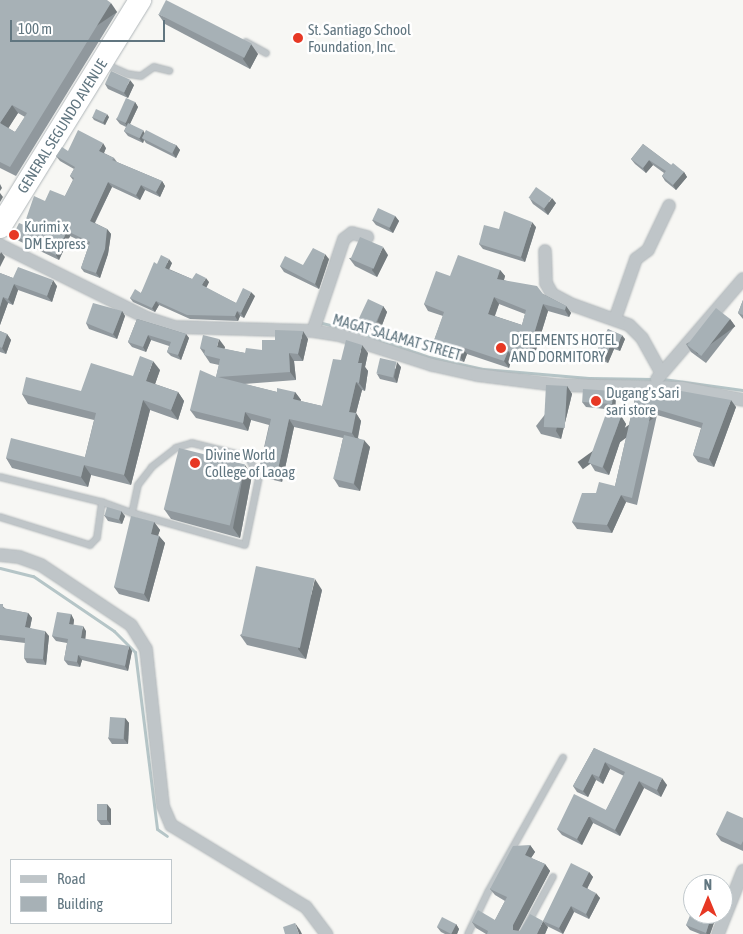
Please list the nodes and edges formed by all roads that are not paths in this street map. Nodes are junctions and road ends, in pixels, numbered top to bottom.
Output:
1 (140, 0) edge
2 (236, 37) edge
3 (266, 53) dead end
4 (102, 62) junction
5 (170, 71) dead end
6 (669, 206) dead end
7 (0, 227) edge
8 (367, 237) dead end
9 (0, 246) edge
10 (545, 251) dead end
11 (743, 278) edge
12 (615, 319) junction
13 (313, 331) junction
14 (657, 379) junction
15 (743, 400) edge
16 (0, 477) edge
17 (102, 502) junction
18 (132, 513) junction
19 (0, 517) edge
20 (0, 555) edge
21 (563, 758) dead end
22 (743, 871) edge
23 (554, 877) dead end
24 (326, 934) edge
25 (468, 934) edge
26 (522, 934) edge
27 (718, 934) edge

1 - 4 highway, GENERAL SEGUNDO AVENUE
2 - 3 lane
4 - 5 lane
4 - 7 highway, GENERAL SEGUNDO AVENUE
6 - 12 street
8 - 13 street
9 - 13 street, MAGAT SALAMAT STREET
10 - 12 street
11 - 14 street
12 - 14 street
13 - 14 street, MAGAT SALAMAT STREET
14 - 15 street, MAGAT SALAMAT STREET
16 - 17 lane
17 - 18 lane
17 - 19 lane
18 - 18 lane
20 - 24 street
21 - 25 lane
22 - 27 street
23 - 26 lane

